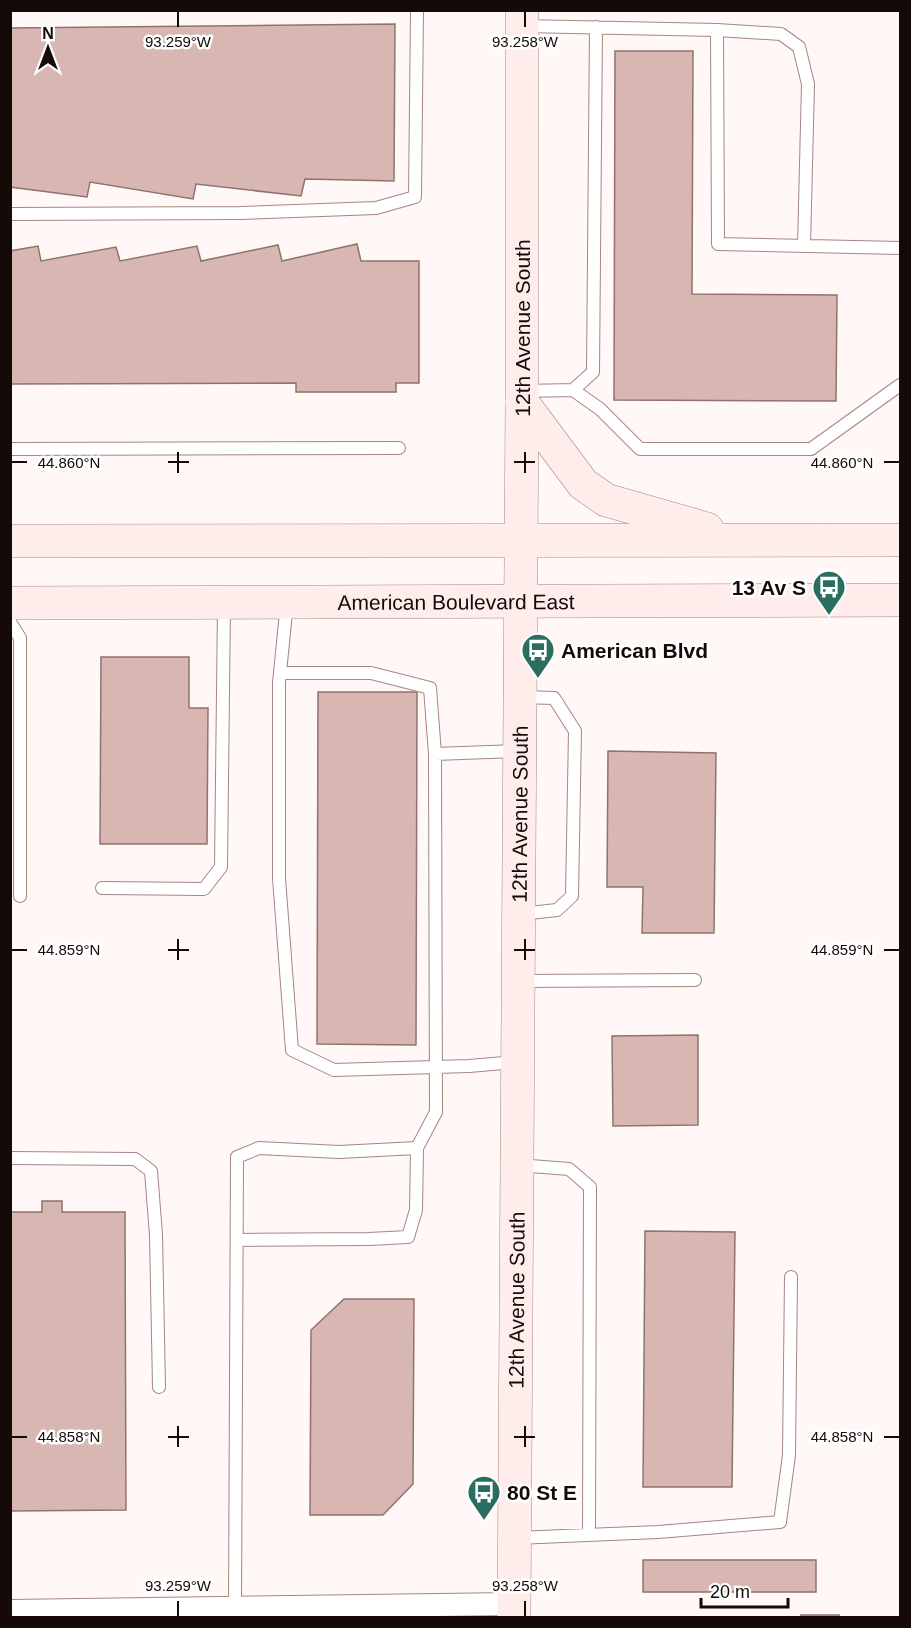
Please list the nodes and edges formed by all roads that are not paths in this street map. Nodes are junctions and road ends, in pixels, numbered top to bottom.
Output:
1 (417, 10) edge
2 (522, 18) edge
3 (596, 27) junction
4 (717, 30) junction
5 (10, 214) edge
6 (804, 246) junction
7 (900, 248) edge
8 (900, 385) edge
9 (573, 390) junction
10 (522, 397) junction
11 (399, 448) dead end
12 (10, 449) edge
13 (900, 540) edge
14 (10, 541) edge
15 (521, 541) junction
16 (749, 541) junction
17 (900, 600) edge
18 (224, 602) junction
19 (288, 602) junction
20 (520, 602) junction
21 (10, 603) edge
22 (10, 622) edge
23 (280, 673) junction
24 (520, 697) junction
25 (520, 751) junction
26 (435, 754) junction
27 (102, 888) dead end
28 (20, 896) dead end
29 (519, 914) junction
30 (695, 980) dead end
31 (518, 981) junction
32 (518, 1062) junction
33 (435, 1067) junction
34 (417, 1148) junction
35 (10, 1158) edge
36 (517, 1165) junction
37 (237, 1240) junction
38 (791, 1277) dead end
39 (159, 1387) dead end
40 (589, 1535) junction
41 (515, 1538) junction
42 (235, 1609) junction
43 (10, 1611) edge
44 (514, 1611) edge

1 - 5 lane
2 - 3 lane
2 - 10 main road, 12th Avenue South
3 - 4 lane
3 - 9 lane
4 - 6 lane
4 - 6 lane
6 - 7 lane
8 - 9 lane
9 - 10 lane
10 - 15 main road, 12th Avenue South
10 - 16 main road
11 - 12 lane
13 - 16 main road
14 - 15 main road
15 - 16 main road
15 - 20 main road, 12th Avenue South
17 - 20 main road, American Boulevard East
18 - 19 main road, American Boulevard East
18 - 21 main road, American Boulevard East
18 - 27 lane
19 - 20 main road, American Boulevard East
19 - 23 lane
20 - 24 main road, 12th Avenue South
22 - 28 lane
23 - 26 lane
23 - 33 lane
24 - 25 main road, 12th Avenue South
24 - 29 lane
25 - 26 lane
25 - 29 main road, 12th Avenue South
26 - 33 lane
29 - 31 main road, 12th Avenue South
30 - 31 lane
31 - 32 main road, 12th Avenue South
32 - 33 lane
32 - 36 main road, 12th Avenue South
33 - 34 lane
34 - 37 lane
34 - 37 lane
35 - 39 lane
36 - 40 lane
36 - 41 main road, 12th Avenue South
37 - 42 lane
38 - 40 lane
40 - 41 lane
41 - 44 main road, 12th Avenue South
42 - 43 street
42 - 44 street

